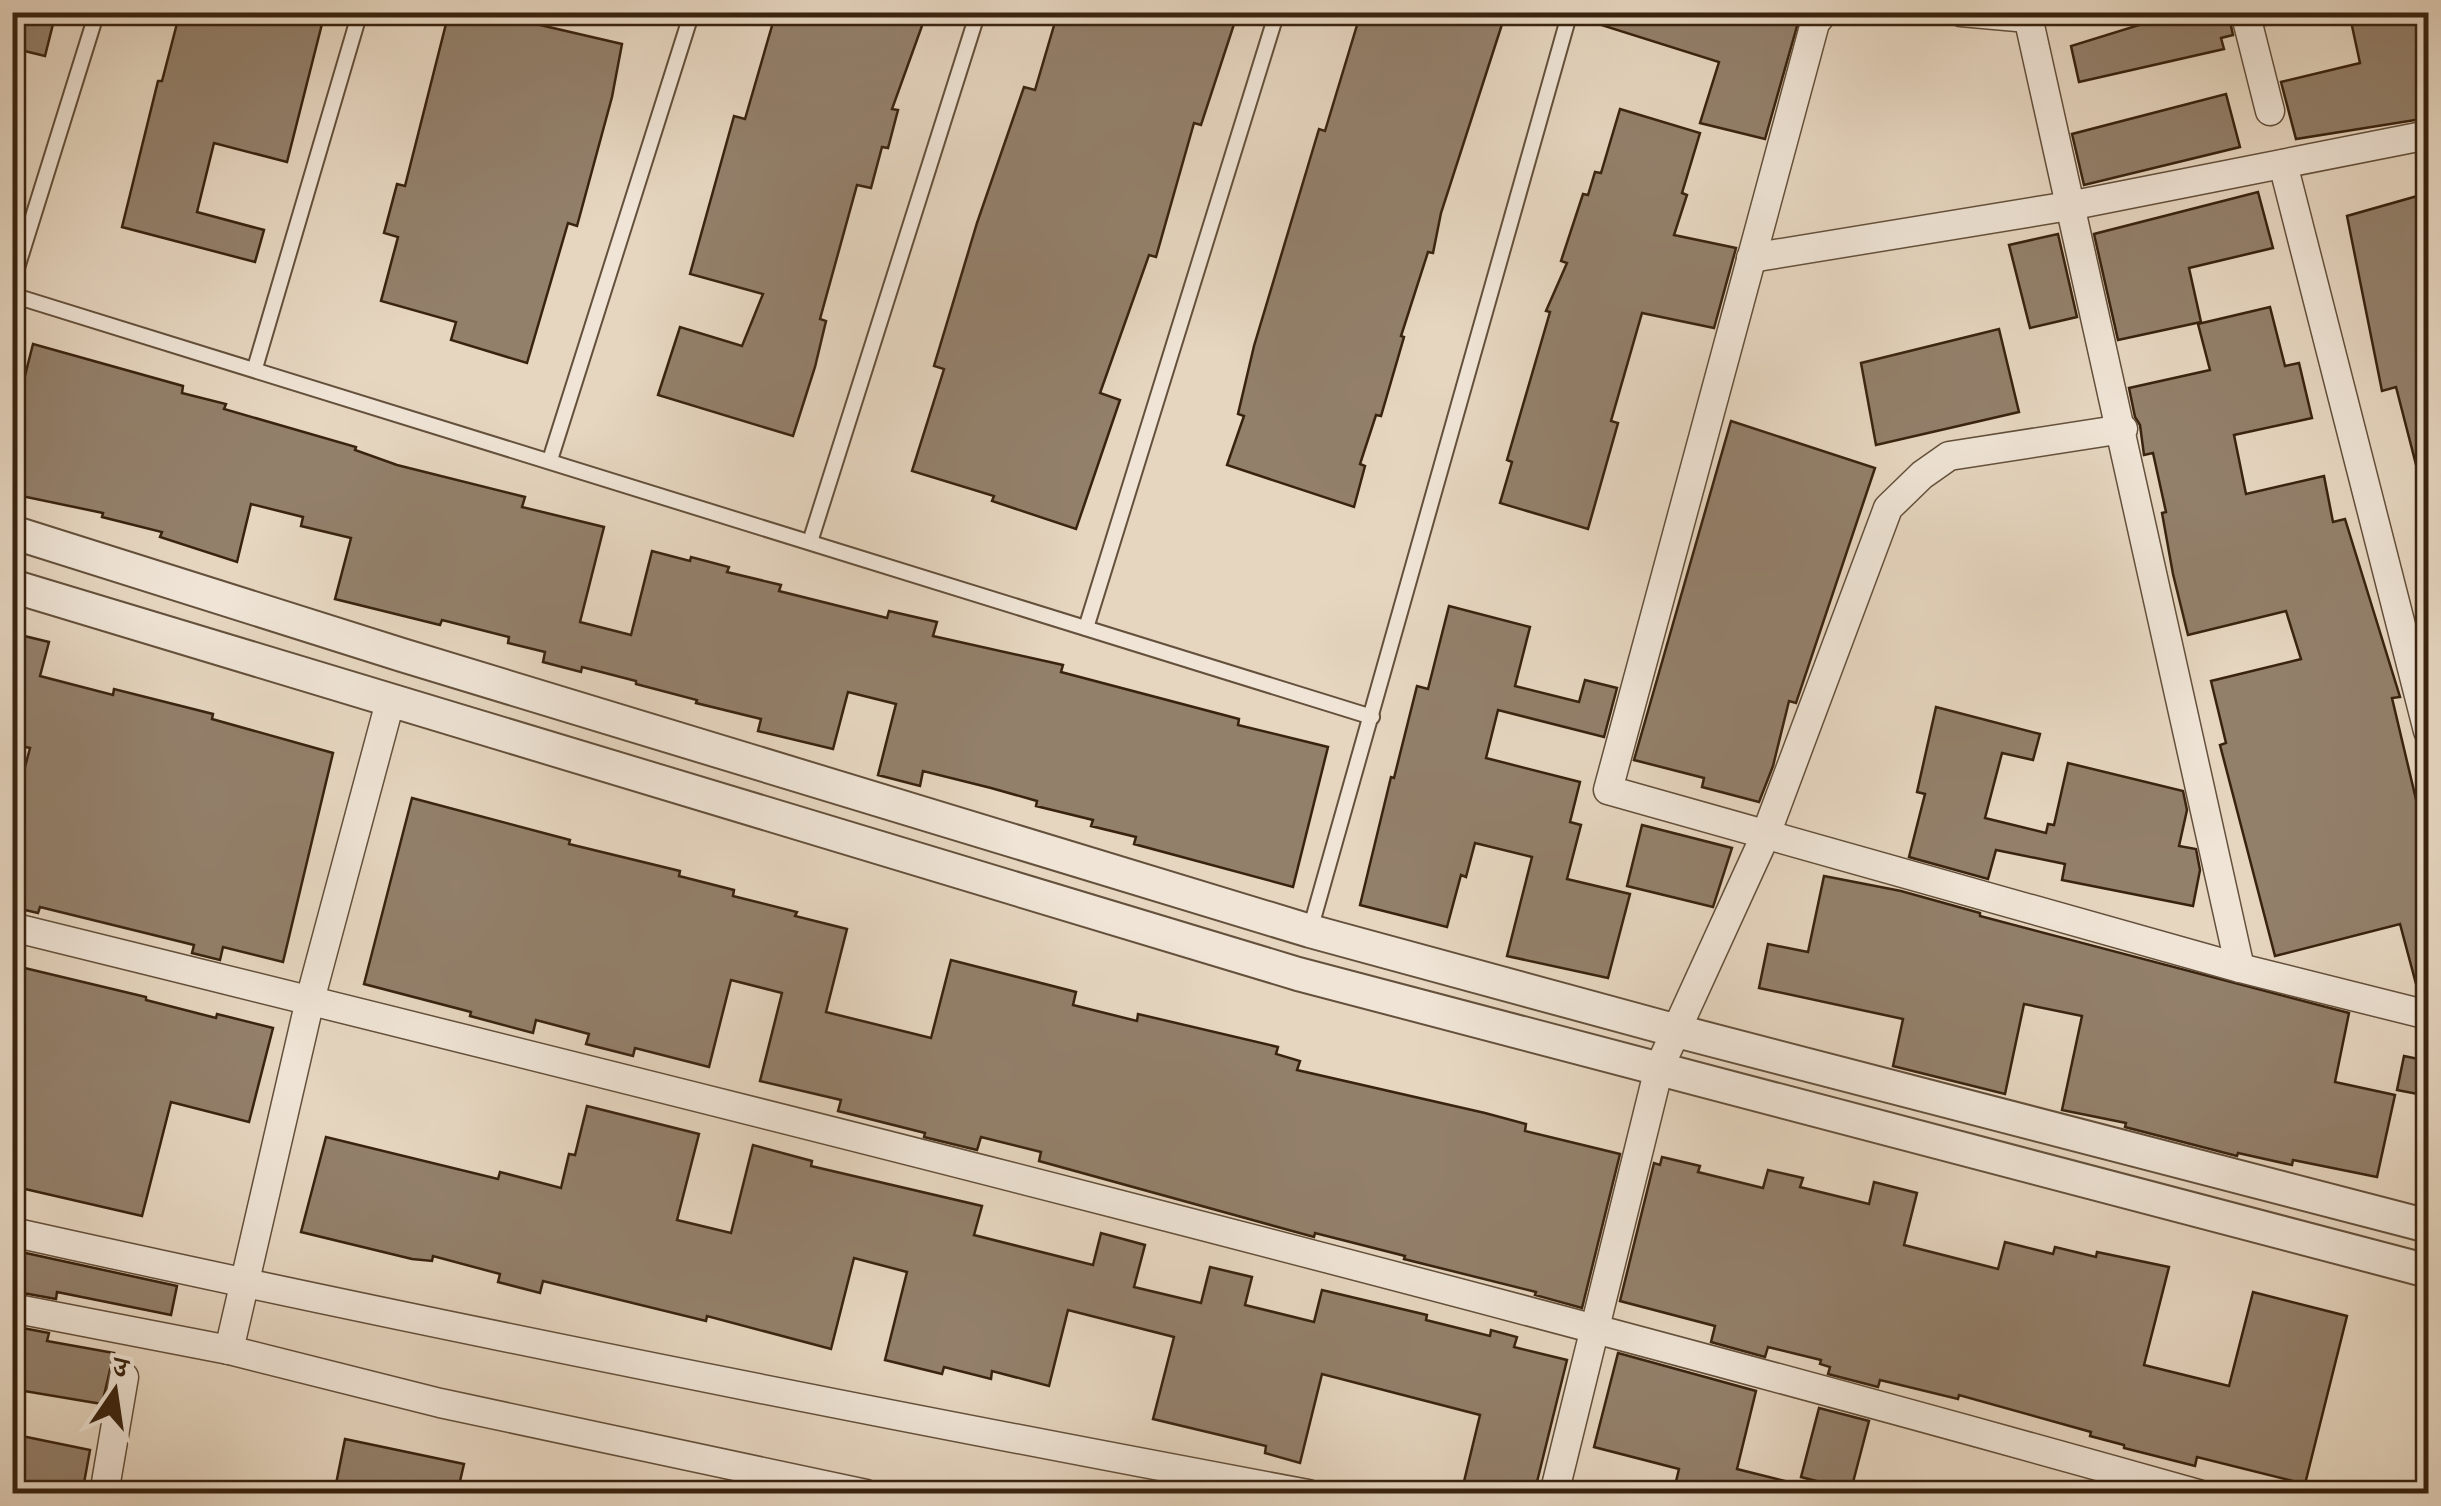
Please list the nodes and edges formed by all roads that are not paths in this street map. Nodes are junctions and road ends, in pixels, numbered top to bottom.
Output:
1 (96, 12) edge
2 (360, 12) edge
3 (692, 12) edge
4 (978, 12) edge
5 (1278, 12) edge
6 (1570, 12) edge
7 (1824, 12) edge
8 (1961, 12) edge
9 (2245, 12) edge
10 (2028, 15) edge
11 (2270, 111) dead end
12 (2428, 135) edge
13 (2283, 164) junction
14 (2070, 206) junction
15 (1751, 258) junction
16 (12, 284) edge
17 (12, 295) edge
18 (255, 368) junction
19 (2122, 429) junction
20 (550, 460) junction
21 (12, 532) edge
22 (810, 542) junction
23 (12, 586) edge
24 (1086, 628) junction
25 (390, 702) junction
26 (1372, 717) junction
27 (2428, 731) edge
28 (1766, 834) junction
29 (12, 926) edge
30 (1310, 931) junction
31 (2240, 968) junction
32 (310, 1000) junction
33 (2428, 1015) edge
34 (1677, 1031) junction
35 (1658, 1068) junction
36 (2428, 1226) edge
37 (12, 1232) edge
38 (2428, 1272) edge
39 (244, 1284) junction
40 (12, 1308) edge
41 (1592, 1330) junction
42 (228, 1350) junction
43 (124, 1377) dead end
44 (104, 1494) edge
45 (866, 1494) edge
46 (1308, 1494) edge
47 (1554, 1494) edge
48 (2198, 1494) edge

1 - 16 lane
2 - 18 lane
3 - 20 lane
4 - 22 lane
5 - 24 lane
6 - 26 lane
7 - 15 street
8 - 10 street
9 - 11 street
10 - 14 street
12 - 13 street
13 - 14 street
13 - 27 street
14 - 15 street
14 - 19 street
15 - 28 street
17 - 18 lane
18 - 20 lane
19 - 28 street
19 - 31 street
20 - 22 lane
21 - 30 street
22 - 24 lane
23 - 25 street
24 - 26 lane
25 - 32 street
25 - 35 street
26 - 30 lane
28 - 31 street
28 - 34 street
29 - 32 street
30 - 34 street
31 - 33 street
32 - 39 street
32 - 41 street
34 - 35 street
34 - 36 street
35 - 38 street
35 - 41 street
37 - 39 street
39 - 42 street
39 - 46 street
40 - 42 street
41 - 47 street
41 - 48 street
42 - 45 street
43 - 44 street

